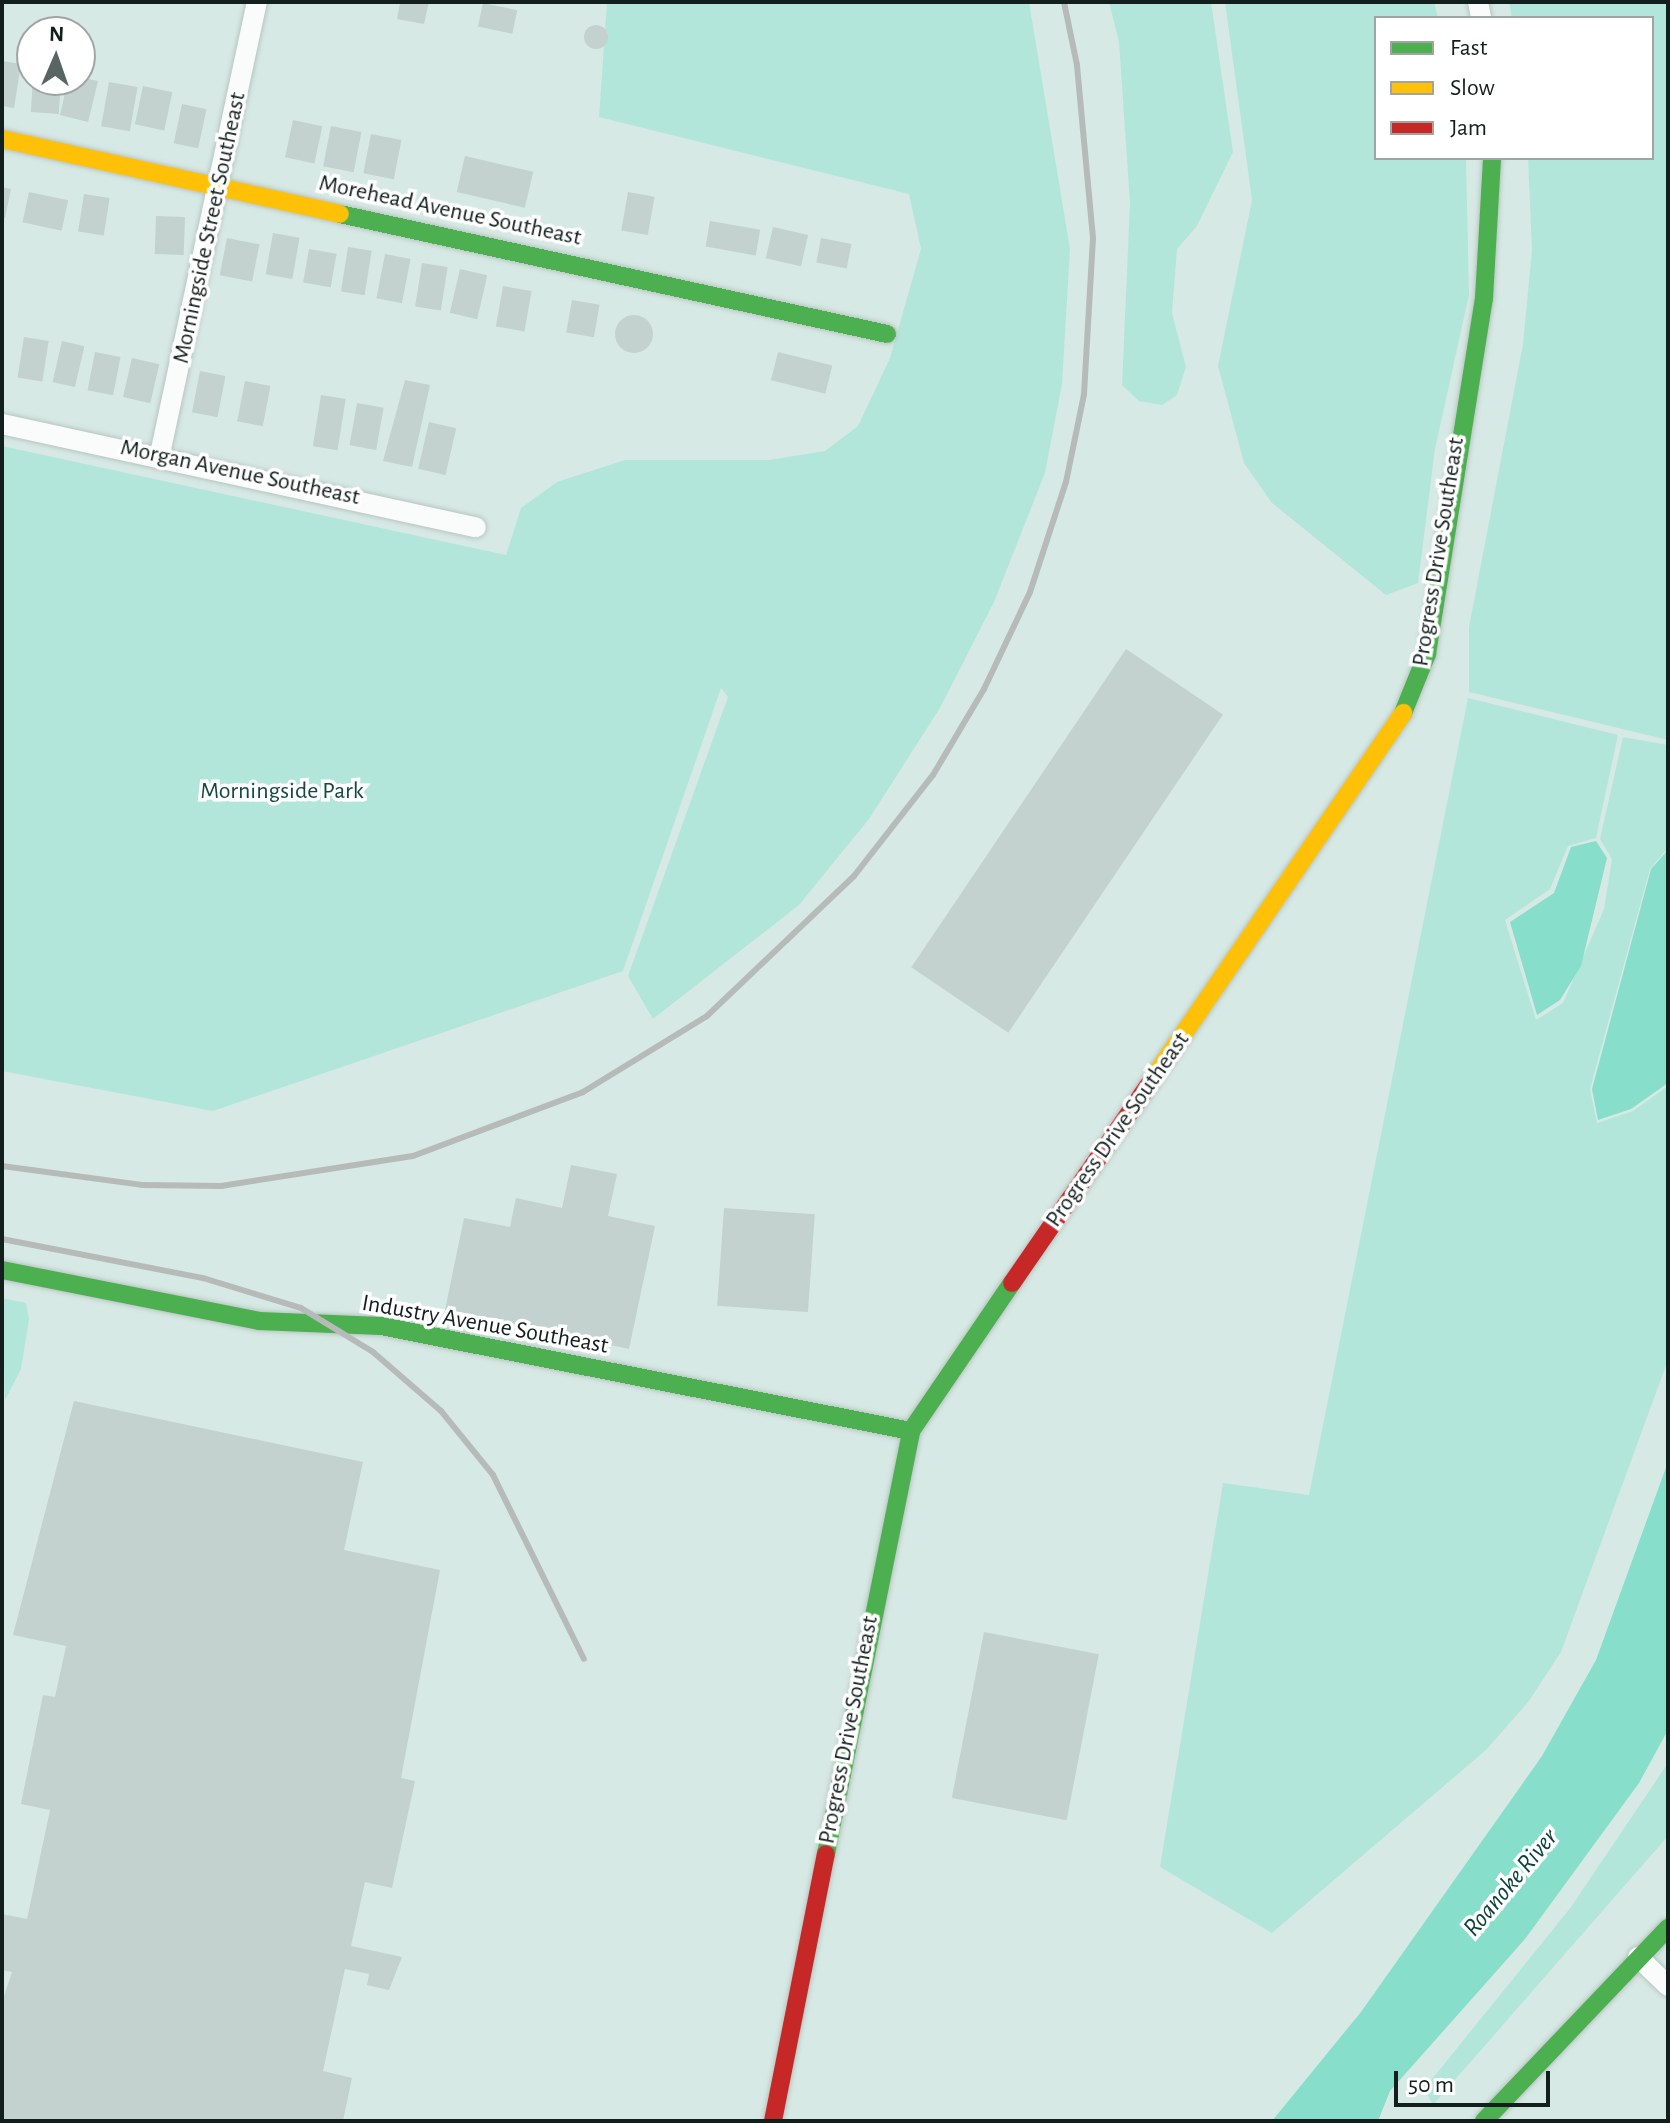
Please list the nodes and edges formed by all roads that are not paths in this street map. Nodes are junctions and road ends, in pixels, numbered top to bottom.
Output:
1 (257, 2) edge
2 (2, 139) edge
3 (1492, 160) edge
4 (218, 186) junction
5 (887, 334) dead end
6 (2, 424) edge
7 (160, 454) junction
8 (476, 527) dead end
9 (2, 1270) edge
10 (911, 1431) junction
11 (1668, 1928) edge
12 (1638, 1957) junction
13 (1668, 1986) edge
14 (773, 2121) edge
15 (1484, 2121) edge

1 - 4 street, Morningside Street Southeast
2 - 4 street, Morehead Avenue Southeast
3 - 10 street, Progress Drive Southeast
4 - 5 street, Morehead Avenue Southeast
4 - 7 street, Morningside Street Southeast
6 - 7 street, Morgan Avenue Southeast
7 - 8 street, Morgan Avenue Southeast
9 - 10 street, Industry Avenue Southeast
10 - 14 street, Progress Drive Southeast
11 - 12 street
12 - 13 street
12 - 15 street

